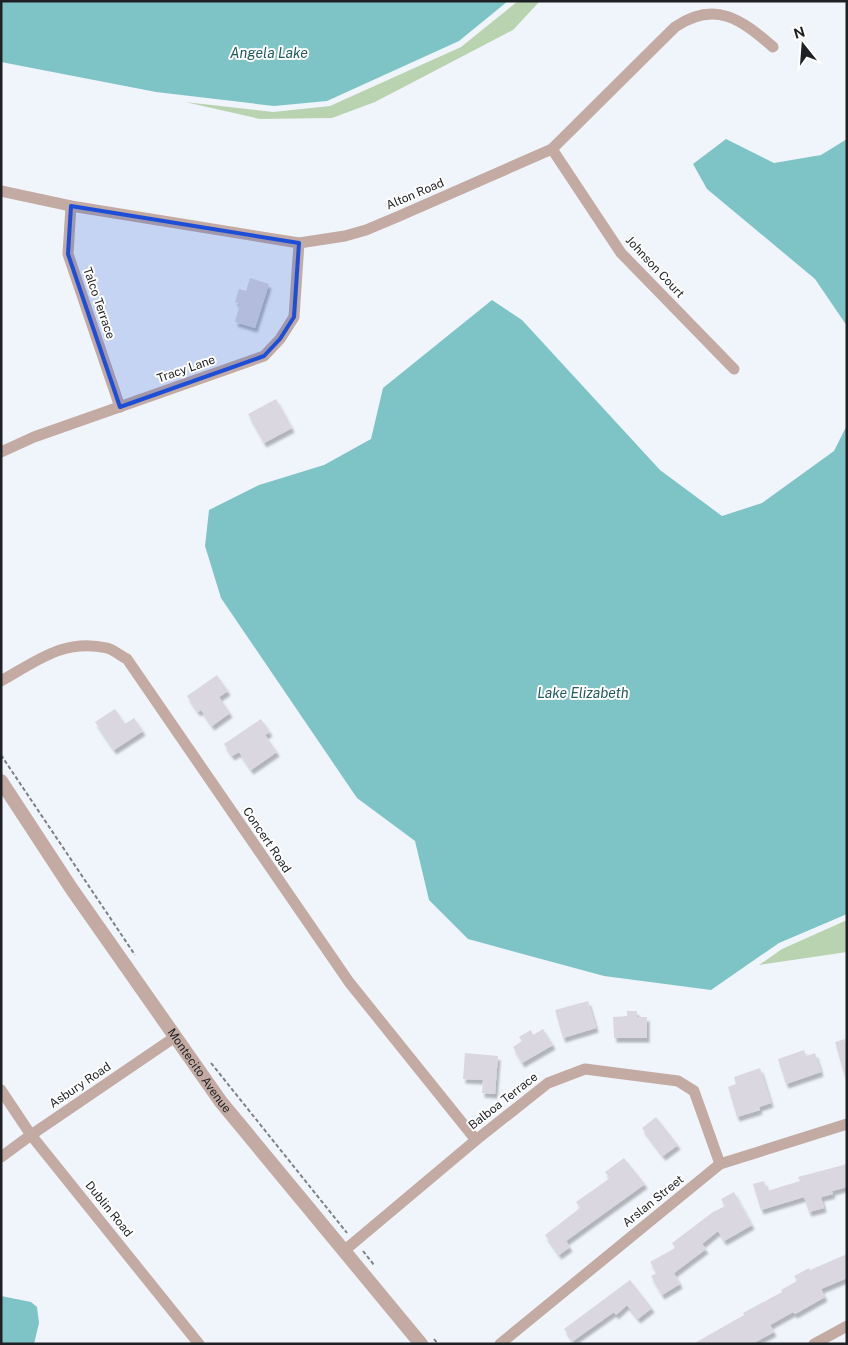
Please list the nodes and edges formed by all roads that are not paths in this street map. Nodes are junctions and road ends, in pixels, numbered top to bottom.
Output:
1 (772, 47) dead end
2 (552, 149) junction
3 (1, 191) edge
4 (71, 206) junction
5 (299, 243) junction
6 (734, 368) dead end
7 (120, 407) junction
8 (1, 452) edge
9 (1, 681) edge
10 (1, 781) edge
11 (175, 1037) junction
12 (1, 1090) edge
13 (847, 1124) edge
14 (32, 1135) junction
15 (476, 1140) junction
16 (1, 1157) edge
17 (720, 1164) junction
18 (345, 1250) junction
19 (847, 1326) edge
20 (192, 1341) edge
21 (421, 1344) edge
22 (500, 1344) edge
23 (814, 1344) edge

1 - 2 street, Alton Road
2 - 5 street, Alton Road
2 - 6 street, Johnson Court
3 - 4 street, Alton Road
4 - 5 street, Alton Road
4 - 7 street, Talco Terrace
5 - 7 street, Tracy Lane
7 - 8 street, Tracy Lane
9 - 15 street, Concert Road
10 - 11 street, Montecito Avenue
11 - 14 street, Asbury Road
11 - 18 street, Montecito Avenue
12 - 14 street, Dublin Road
13 - 17 street, Arslan Street
14 - 16 street, Asbury Road
14 - 20 street, Dublin Road
15 - 17 street, Balboa Terrace
15 - 18 street, Balboa Terrace
17 - 22 street, Arslan Street
18 - 21 street, Montecito Avenue
19 - 23 street

